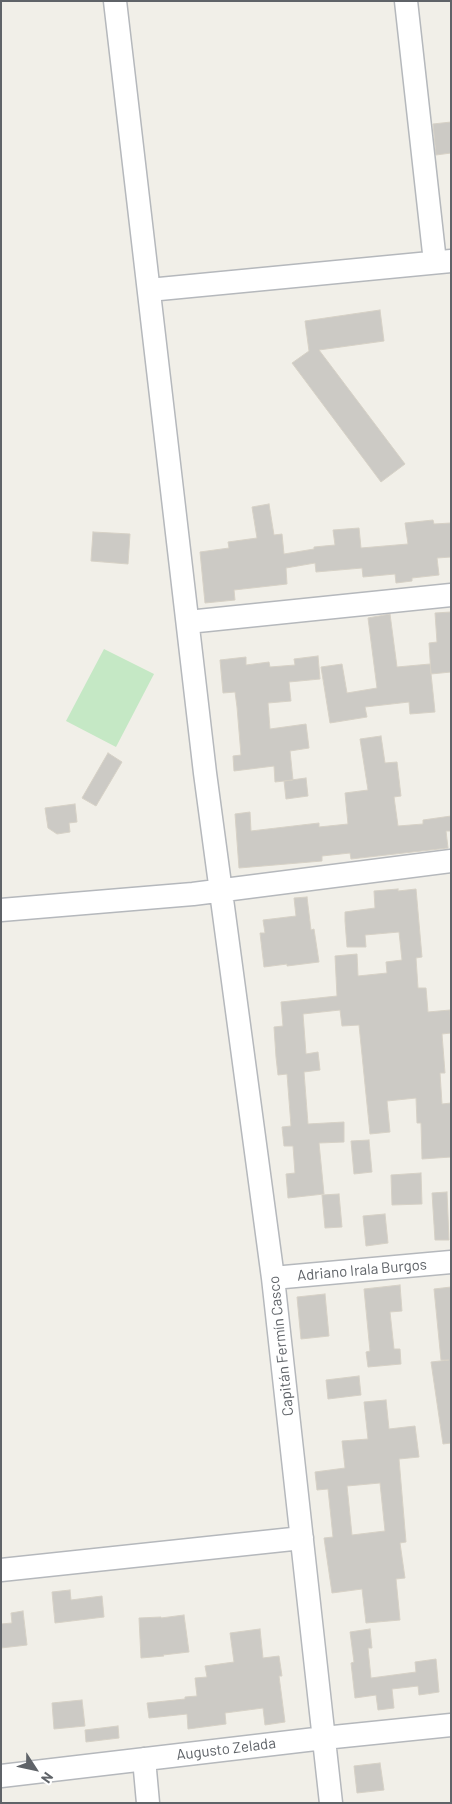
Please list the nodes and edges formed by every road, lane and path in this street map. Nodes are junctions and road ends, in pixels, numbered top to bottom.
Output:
1 (116, 1) edge
2 (406, 1) edge
3 (443, 262) edge
4 (149, 290) junction
5 (451, 595) edge
6 (188, 622) junction
7 (451, 862) edge
8 (220, 890) junction
9 (1, 910) edge
10 (451, 1262) edge
11 (273, 1278) junction
12 (302, 1538) junction
13 (1, 1570) edge
14 (451, 1725) edge
15 (324, 1738) junction
16 (144, 1759) junction
17 (1, 1776) edge
18 (148, 1803) edge
19 (331, 1803) edge

1 - 4 street, Capitán Fermín Casco
2 - 3 street
3 - 4 street
4 - 6 street, Capitán Fermín Casco
5 - 6 street
6 - 8 street, Capitán Fermín Casco
7 - 8 street
8 - 9 street
8 - 11 street, Capitán Fermín Casco
10 - 11 street, Adriano Irala Burgos
11 - 12 street, Capitán Fermín Casco
12 - 13 street
12 - 15 street, Capitán Fermín Casco
14 - 15 street, Augusto Zelada
15 - 16 street, Augusto Zelada
15 - 19 street, Capitán Fermín Casco
16 - 17 street, Augusto Zelada
16 - 18 street

